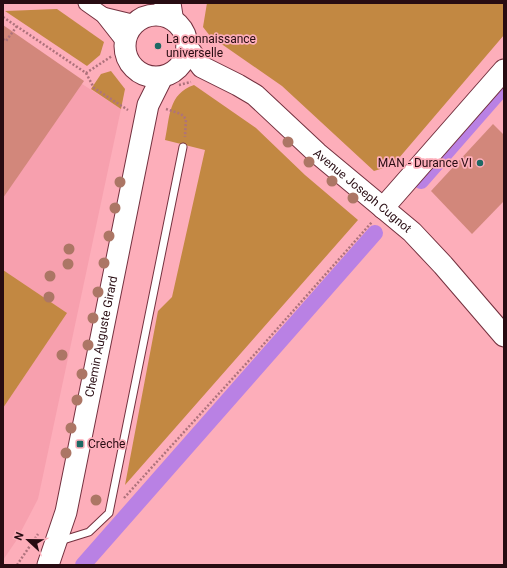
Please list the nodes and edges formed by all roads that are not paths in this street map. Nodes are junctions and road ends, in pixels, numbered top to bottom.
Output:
1 (86, 3) edge
2 (161, 9) edge
3 (174, 13) edge
4 (103, 15) junction
5 (136, 23) junction
6 (187, 47) junction
7 (119, 50) junction
8 (504, 70) edge
9 (139, 72) junction
10 (199, 74) junction
11 (171, 78) junction
12 (154, 109) junction
13 (183, 147) road end
14 (373, 216) junction
15 (504, 336) edge
16 (58, 542) junction
17 (48, 565) edge

1 - 4 street
2 - 3 street
2 - 5 street
3 - 6 street
4 - 5 street
4 - 7 street
5 - 7 street
6 - 10 street, Avenue Joseph Cugnot
6 - 11 street
7 - 9 street
8 - 14 street
9 - 11 street
9 - 12 street, Chemin Auguste Girard
10 - 11 street
10 - 14 street, Avenue Joseph Cugnot
11 - 12 street, Chemin Auguste Girard
12 - 16 street, Chemin Auguste Girard
13 - 16 lane
14 - 15 street, Avenue Joseph Cugnot
16 - 17 street, Chemin Auguste Girard

